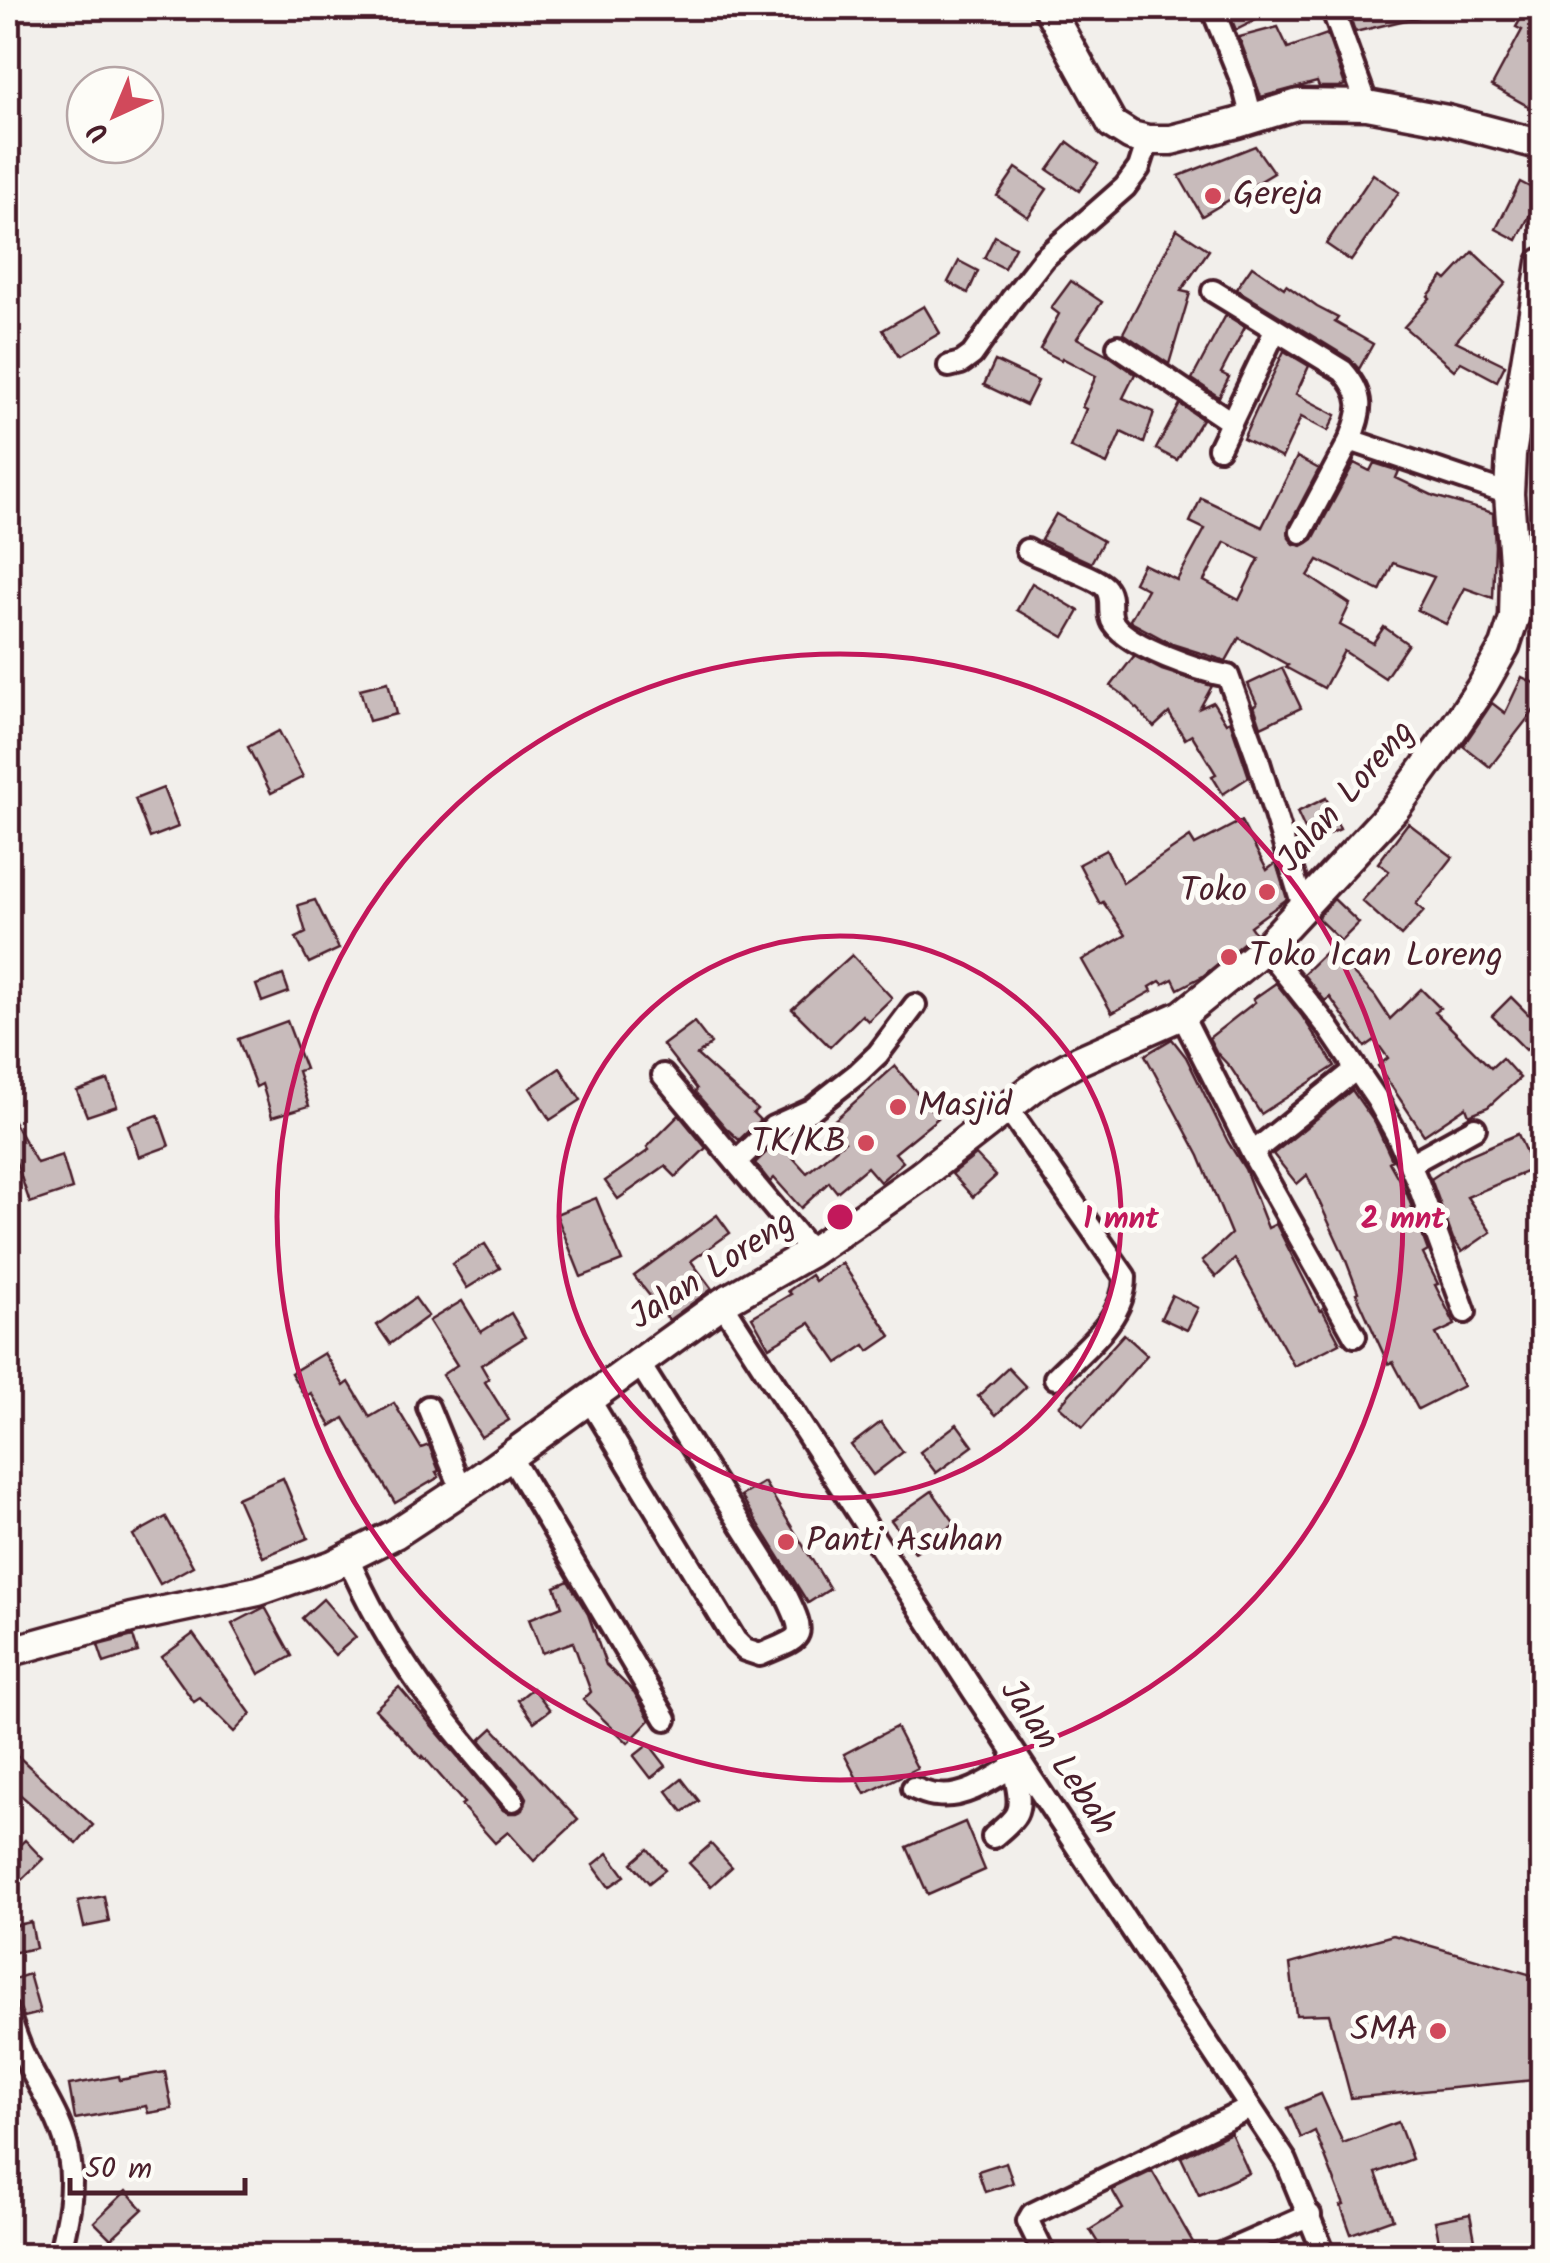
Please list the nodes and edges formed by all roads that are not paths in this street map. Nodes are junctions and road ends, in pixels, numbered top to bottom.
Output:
1 (1048, 8) edge
2 (1212, 8) edge
3 (1332, 8) edge
4 (1367, 105) junction
5 (1252, 119) junction
6 (1148, 140) junction
7 (1542, 145) edge
8 (1542, 262) edge
9 (1213, 291) dead end
10 (1275, 332) junction
11 (1118, 346) dead end
12 (949, 366) dead end
13 (1231, 422) junction
14 (1350, 440) junction
15 (1219, 448) dead end
16 (1509, 494) junction
17 (1301, 532) dead end
18 (1027, 550) dead end
19 (1304, 906) junction
20 (1265, 948) junction
21 (915, 1005) dead end
22 (1182, 1015) junction
23 (1356, 1070) junction
24 (663, 1075) dead end
25 (1007, 1108) junction
26 (1475, 1128) dead end
27 (1252, 1153) junction
28 (736, 1162) junction
29 (1410, 1164) junction
30 (811, 1252) junction
31 (722, 1303) junction
32 (1465, 1312) dead end
33 (1355, 1336) dead end
34 (639, 1362) junction
35 (1055, 1378) dead end
36 (589, 1399) junction
37 (428, 1407) dead end
38 (510, 1456) junction
39 (462, 1490) junction
40 (348, 1558) junction
41 (8, 1652) edge
42 (666, 1718) dead end
43 (1012, 1758) junction
44 (914, 1788) dead end
45 (514, 1800) dead end
46 (993, 1838) dead end
47 (8, 2014) edge
48 (1250, 2108) junction
49 (1310, 2215) junction
50 (59, 2256) edge
51 (1046, 2256) edge
52 (1217, 2256) edge
53 (1325, 2256) edge

1 - 6 street
2 - 5 street
3 - 4 street
4 - 5 street
4 - 7 street
5 - 6 street
6 - 12 street
8 - 16 street, Jalan Loreng
9 - 10 street
10 - 13 street
10 - 14 street
11 - 13 street
13 - 15 street
14 - 16 street
14 - 17 street
16 - 19 street, Jalan Loreng
18 - 19 street
19 - 20 street, Jalan Loreng
20 - 22 street, Jalan Loreng
20 - 23 street
21 - 28 street
22 - 25 street, Jalan Loreng
22 - 27 street
23 - 27 street
23 - 29 street
24 - 28 street
25 - 30 street, Jalan Loreng
25 - 35 street
26 - 29 street
27 - 33 street
28 - 30 street
29 - 32 street
30 - 31 street, Jalan Loreng
31 - 34 street, Jalan Loreng
31 - 43 street, Jalan Lebah
34 - 36 street, Jalan Loreng
34 - 36 street
36 - 38 street, Jalan Loreng
37 - 39 street
38 - 39 street, Jalan Loreng
38 - 42 street
39 - 40 street, Jalan Loreng
40 - 41 street, Jalan Loreng
40 - 45 street
43 - 44 street
43 - 46 street
43 - 48 street, Jalan Lebah
47 - 50 street
48 - 49 street, Jalan Lebah
48 - 51 street
49 - 52 street
49 - 53 street, Jalan Lebah

